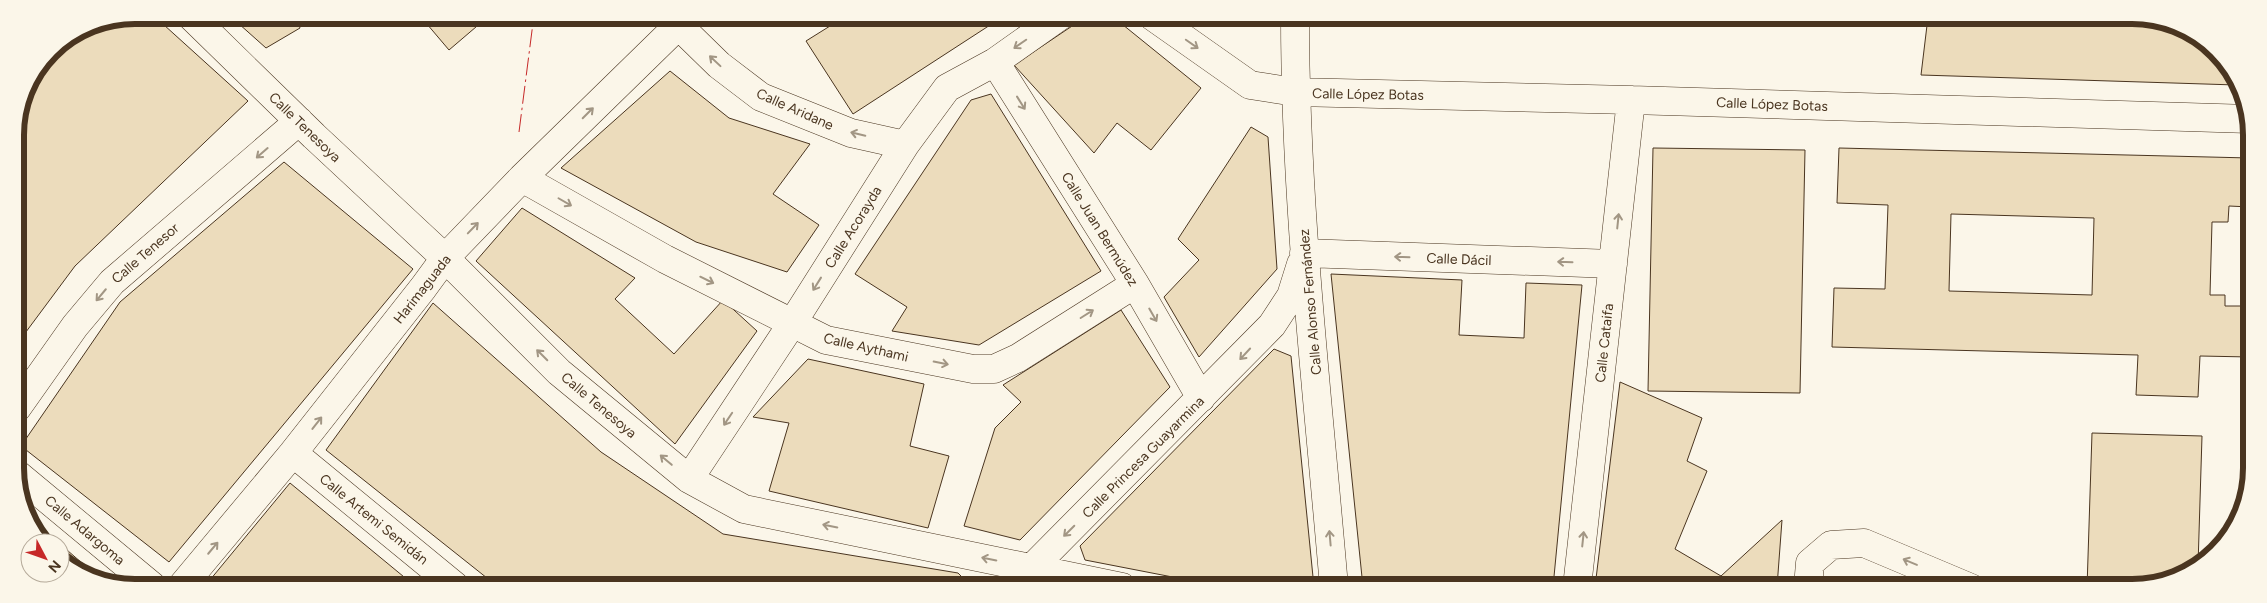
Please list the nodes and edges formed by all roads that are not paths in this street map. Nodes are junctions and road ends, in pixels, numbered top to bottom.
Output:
1 (199, 24) edge
2 (679, 24) edge
3 (686, 24) edge
4 (1049, 24) edge
5 (1163, 24) edge
6 (1295, 24) edge
7 (995, 62) junction
8 (1295, 92) junction
9 (1631, 100) junction
10 (2242, 119) edge
11 (299, 121) junction
12 (905, 145) junction
13 (522, 178) junction
14 (1304, 253) junction
15 (445, 258) junction
16 (1613, 264) junction
17 (1135, 284) junction
18 (793, 322) junction
19 (1272, 325) junction
20 (1315, 352) junction
21 (24, 398) edge
22 (1202, 398) junction
23 (293, 453) junction
24 (688, 479) junction
25 (25, 480) edge
26 (1032, 567) junction
27 (1809, 575) edge
28 (144, 579) edge
29 (188, 579) edge
30 (446, 579) edge
31 (1021, 579) edge
32 (1086, 579) edge
33 (1333, 579) edge
34 (1578, 579) edge
35 (1950, 579) edge

1 - 11 street, Calle Tenesoya
13 -> 2 street, Harimaguada
12 -> 3 street, Calle Aridane
4 -> 7 street, Calle Acorayda
5 -> 8 street, Calle López Botas
6 - 8 street, Calle Alonso Fernández
7 - 12 street, Calle Acorayda
7 -> 17 street, Calle Juan Bermúdez
8 - 9 street, Calle López Botas
8 - 14 street, Calle Alonso Fernández
9 - 10 street, Calle López Botas
16 -> 9 street, Calle Cataifa
11 - 15 street, Calle Tenesoya
11 -> 21 street, Calle Tenesor
12 -> 18 street, Calle Acorayda
15 -> 13 street, Harimaguada
13 -> 18 street, Calle Aythami
16 -> 14 street, Calle Dácil
14 - 19 street, Calle Princesa Guayarmina
14 - 20 street, Calle Alonso Fernández
23 -> 15 street, Harimaguada
24 -> 15 street, Calle Tenesoya
34 -> 16 street, Calle Cataifa
18 -> 17 street, Calle Aythami
17 -> 22 street, Calle Juan Bermúdez
18 -> 24 street, Calle Acorayda
19 - 20 street
19 -> 22 street, Calle Princesa Guayarmina
33 -> 20 street, Calle Alonso Fernández
22 -> 26 street, Calle Princesa Guayarmina
29 -> 23 street, Harimaguada
23 - 30 street, Calle Artemi Semidán
26 -> 24 street, Calle Tenesoya
25 - 28 street, Calle Adargoma
26 - 31 street, Calle Princesa Guayarmina
26 - 32 street, Calle Tenesoya
35 -> 27 street

